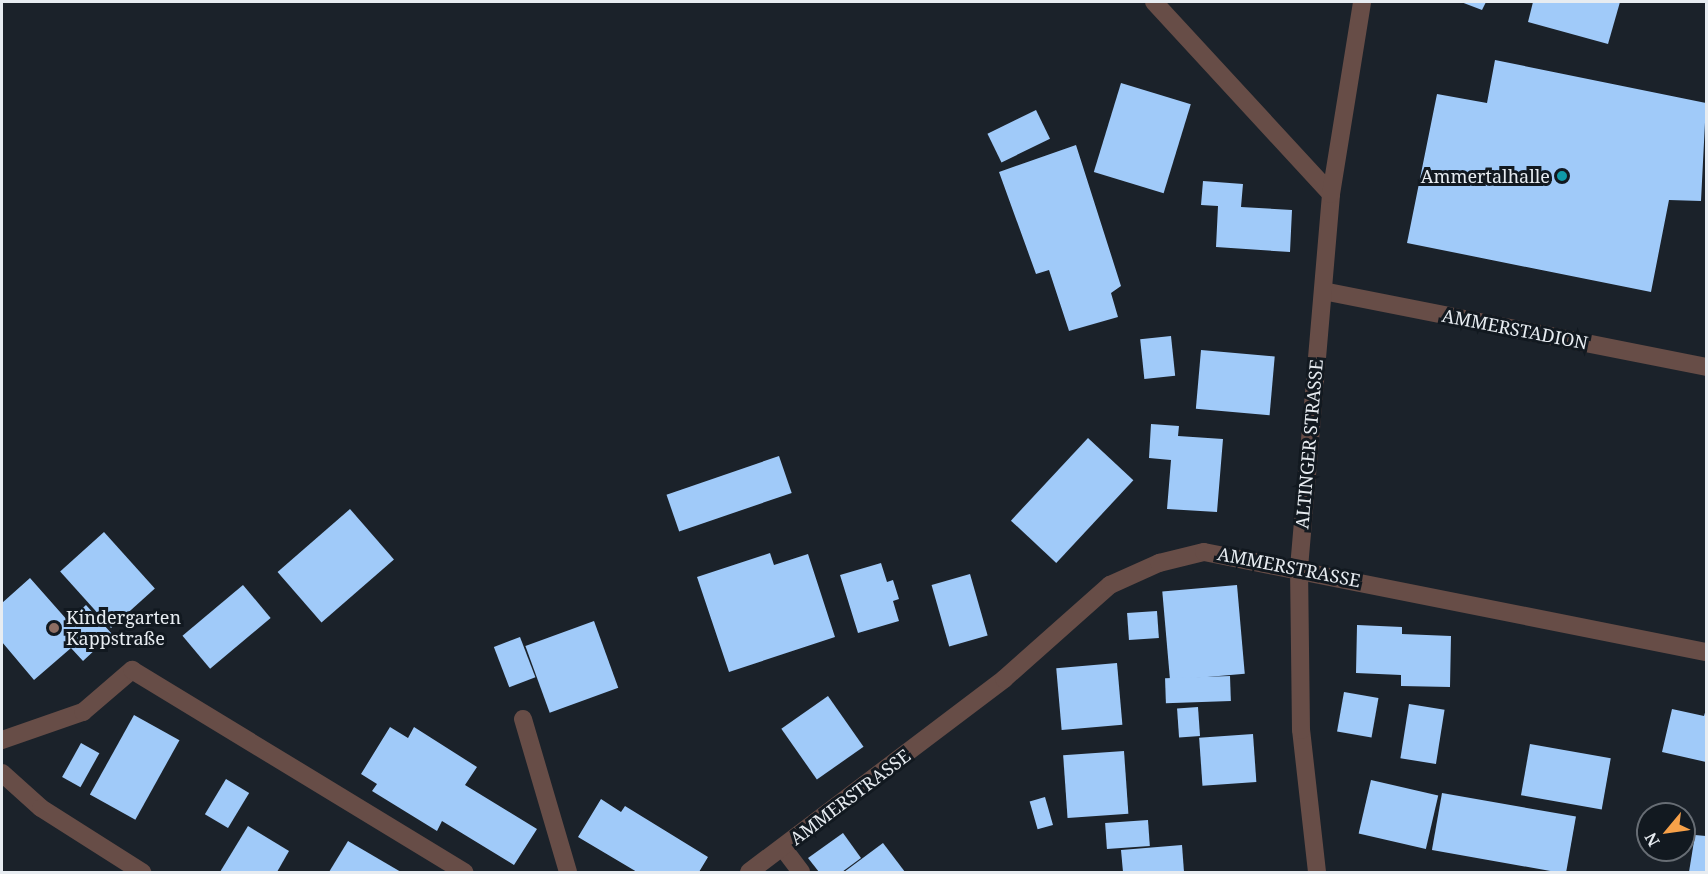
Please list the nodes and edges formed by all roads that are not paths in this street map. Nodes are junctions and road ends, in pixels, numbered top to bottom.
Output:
1 (1154, 2) edge
2 (1360, 10) edge
3 (1331, 194) junction
4 (1323, 291) junction
5 (1707, 367) edge
6 (1299, 568) junction
7 (1707, 652) edge
8 (523, 719) dead end
9 (2, 740) edge
10 (2, 772) edge
11 (783, 848) junction
12 (142, 873) edge
13 (464, 873) edge
14 (568, 873) edge
15 (749, 873) edge
16 (801, 873) edge
17 (1317, 873) edge

1 - 3 street
2 - 3 street, ALTINGER STRASSE
3 - 4 street, ALTINGER STRASSE
4 - 5 street, AMMERSTADION
4 - 6 street, ALTINGER STRASSE
6 - 7 street, AMMERSTRASSE
6 - 11 street, AMMERSTRASSE
6 - 17 street, ALTINGER STRASSE
8 - 14 street
9 - 13 street
10 - 12 street
11 - 15 street, AMMERSTRASSE
11 - 16 street, AMMERSTRASSE

